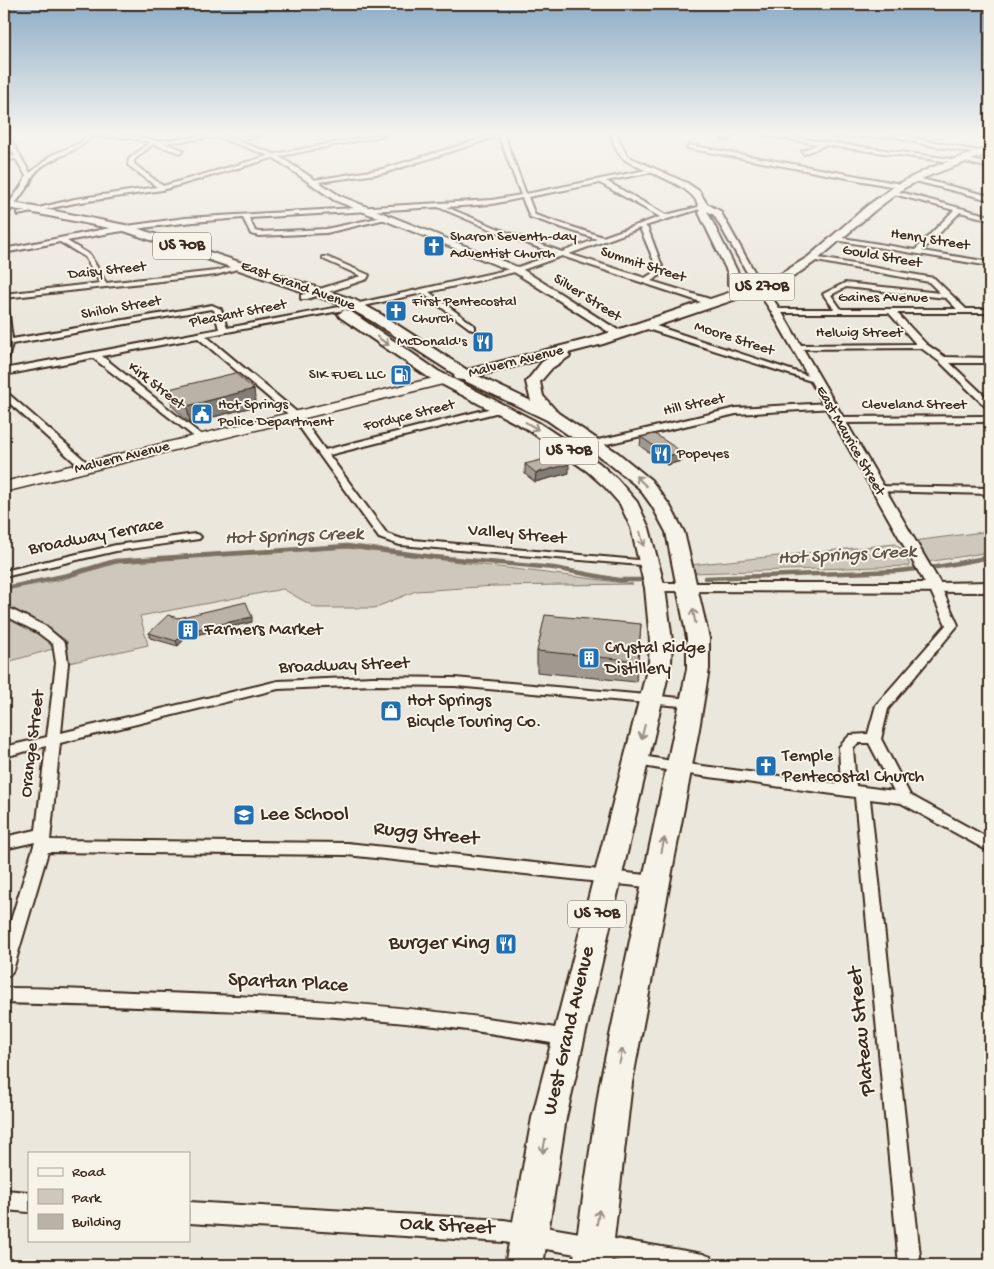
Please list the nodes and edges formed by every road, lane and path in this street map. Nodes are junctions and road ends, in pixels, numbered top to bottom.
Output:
1 (18, 194) edge
2 (120, 194) edge
3 (330, 194) edge
4 (532, 194) edge
5 (625, 194) edge
6 (697, 194) edge
7 (891, 194) edge
8 (912, 194) edge
9 (975, 194) edge
10 (523, 196) junction
11 (990, 198) edge
12 (75, 201) junction
13 (49, 203) junction
14 (439, 206) junction
15 (704, 206) junction
16 (6, 210) edge
17 (27, 210) junction
18 (366, 210) junction
19 (958, 210) junction
20 (245, 216) junction
21 (665, 217) junction
22 (387, 218) junction
23 (990, 218) edge
24 (641, 226) junction
25 (126, 228) junction
26 (105, 231) junction
27 (603, 239) junction
28 (837, 239) junction
29 (61, 240) junction
30 (716, 240) junction
31 (732, 240) junction
32 (4, 251) edge
33 (917, 252) junction
34 (564, 254) junction
35 (325, 258) dead end
36 (813, 259) junction
37 (990, 264) edge
38 (242, 266) junction
39 (517, 270) junction
40 (224, 271) junction
41 (750, 273) junction
42 (733, 278) junction
43 (646, 281) junction
44 (104, 285) junction
45 (423, 291) junction
46 (759, 291) junction
47 (321, 292) junction
48 (4, 296) edge
49 (949, 296) junction
50 (304, 298) junction
51 (713, 303) junction
52 (355, 306) junction
53 (4, 308) edge
54 (338, 309) junction
55 (776, 311) junction
56 (964, 311) junction
57 (990, 311) edge
58 (839, 312) junction
59 (892, 312) junction
60 (647, 326) junction
61 (472, 328) dead end
62 (224, 331) junction
63 (619, 334) junction
64 (198, 336) junction
65 (598, 341) junction
66 (8, 342) junction
67 (923, 346) junction
68 (796, 347) junction
69 (94, 354) junction
70 (4, 359) edge
71 (943, 360) junction
72 (990, 360) edge
73 (4, 372) edge
74 (465, 375) junction
75 (814, 379) junction
76 (442, 380) junction
77 (4, 393) edge
78 (830, 406) junction
79 (990, 406) edge
80 (500, 409) junction
81 (296, 416) junction
82 (553, 417) junction
83 (990, 419) edge
84 (838, 420) junction
85 (201, 439) junction
86 (593, 443) junction
87 (568, 450) junction
88 (324, 453) junction
89 (86, 467) junction
90 (4, 487) edge
91 (878, 489) junction
92 (990, 491) edge
93 (196, 537) dead end
94 (4, 574) edge
95 (652, 576) junction
96 (932, 582) junction
97 (990, 587) edge
98 (688, 588) junction
99 (4, 610) edge
100 (652, 698) junction
101 (692, 703) junction
102 (874, 739) junction
103 (54, 740) junction
104 (4, 752) edge
105 (637, 760) junction
106 (680, 768) junction
107 (856, 792) junction
108 (904, 798) junction
109 (42, 840) junction
110 (4, 843) edge
111 (990, 846) edge
112 (606, 876) junction
113 (655, 882) junction
114 (4, 970) edge
115 (4, 995) edge
116 (568, 1038) junction
117 (4, 1200) edge
118 (28, 1202) edge
119 (190, 1212) edge
120 (529, 1235) junction
121 (593, 1255) edge
122 (524, 1265) edge
123 (703, 1265) edge
124 (910, 1265) edge

1 - 16 street
2 - 12 street
3 - 18 street, Silver Street
4 - 10 street
5 - 21 street
6 - 15 street, East Maurice Street
7 - 28 main road, Malvern Avenue / US 270B
8 - 19 street
9 - 11 street
10 - 14 street
10 - 27 street
12 - 13 street
12 - 17 street
13 - 16 main road
13 - 17 street
14 - 18 street
14 - 34 street, Summit Street
15 - 21 street, Pleasant Street
15 - 30 street
15 - 31 street, East Maurice Street
16 - 17 main road, East Grand Avenue / US 70B
17 - 25 main road, East Grand Avenue / US 70B
17 - 26 main road, East Grand Avenue / US 70B
18 - 20 street
18 - 22 street, Silver Street
19 - 23 street
19 - 33 street
20 - 22 street
20 - 25 street
21 - 24 street, Pleasant Street
22 - 39 street, Silver Street
24 - 27 street, Pleasant Street
24 - 43 street
25 - 26 street
25 - 38 main road, East Grand Avenue / US 70B
26 - 29 street
26 - 40 main road, East Grand Avenue / US 70B
27 - 34 street, Pleasant Street
28 - 33 street, Henry Street
28 - 36 main road, Malvern Avenue / US 270B
29 - 32 street
29 - 44 street
30 - 31 street
30 - 42 street
31 - 41 street, East Maurice Street
33 - 37 street, Henry Street
34 - 39 street, Pleasant Street
34 - 43 street, Summit Street
35 - 47 street
36 - 46 main road, Malvern Avenue / US 270B
36 - 49 street, Gould Street
38 - 40 street, Daisy Street
38 - 47 main road, East Grand Avenue / US 70B
39 - 45 street, Pleasant Street
39 - 63 street, Silver Street
40 - 44 street, Daisy Street
40 - 50 main road, East Grand Avenue / US 70B
41 - 42 street
41 - 46 street, East Maurice Street
42 - 46 street
42 - 51 main road
43 - 51 street, Summit Street
44 - 48 street, Daisy Street
45 - 52 street, Pleasant Street
45 - 61 street
46 - 51 main road, Malvern Avenue / US 270B
46 - 55 street, East Maurice Street
47 - 50 street
47 - 52 main road, East Grand Avenue / US 70B
49 - 56 street, Gould Street
49 - 58 street
50 - 54 main road, East Grand Avenue / US 70B
51 - 60 main road, Malvern Avenue / US 270B
52 - 54 street, Pleasant Street
52 - 74 main road, East Grand Avenue / US 70B
53 - 66 street
54 - 62 street, Pleasant Street
54 -> 76 main road, East Grand Avenue / US 70B
55 - 58 street, Gaines Avenue
55 - 68 street, East Maurice Street
56 - 57 street, Gaines Avenue
56 - 59 street, Gaines Avenue
58 - 59 street, Gaines Avenue
59 - 67 street
60 - 63 main road, Malvern Avenue / US 270B
60 - 75 street, Moore Street
62 - 64 street, Pleasant Street
62 - 66 street, Shiloh Street
63 - 65 main road, Malvern Avenue / US 270B
64 - 69 street, Pleasant Street
64 - 81 street
65 - 74 main road, Malvern Avenue / US 270B
65 - 82 main road, US 270B
66 - 70 street
67 - 68 street, Helwig Street
67 - 71 street
68 - 75 street, East Maurice Street
69 - 73 street, Pleasant Street
69 - 85 street, Kirk Street
71 - 72 street
71 - 79 street
74 - 76 main road, Malvern Avenue / US 270B
74 - 82 main road, East Grand Avenue / US 70B
75 - 78 street, East Maurice Street
76 - 80 main road, East Grand Avenue / US 70B
76 - 81 main road, Malvern Avenue
77 - 89 street
78 - 84 street, East Maurice Street
78 - 86 street, Hill Street
80 -> 87 main road, East Grand Avenue / US 70B
80 - 88 street, Fordyce Street
81 - 85 main road, Malvern Avenue
81 - 88 street
82 - 86 main road, East Grand Avenue / US 70B
83 - 84 street, Cleveland Street
84 - 91 street, East Maurice Street
85 - 89 main road, Malvern Avenue
86 - 87 street, Hill Street
98 -> 86 main road, East Grand Avenue / US 70B
87 -> 95 main road, East Grand Avenue / US 70B
88 - 95 street, Valley Street
89 - 90 main road, Malvern Avenue
91 - 92 street
91 - 96 street, East Maurice Street
93 - 94 street, Broadway Terrace
95 - 98 street, Valley Street
95 - 100 main road, West Grand Avenue / US 70B
96 - 97 street, Valley Street
96 - 98 street, Valley Street
96 - 102 street
101 -> 98 main road, US 70B
99 - 103 street, Orange Street
100 - 101 street, Broadway Street
100 - 103 street, Broadway Street
100 -> 105 main road, West Grand Avenue / US 70B
101 - 106 main road, US 70B
102 - 107 street, Plateau Street
102 - 108 street
103 - 104 street, Broadway Street
103 - 109 street, Orange Street
105 - 106 street
105 - 112 main road, West Grand Avenue / US 70B
106 - 107 street
113 -> 106 main road, US 70B
107 - 108 street
107 - 124 street, Plateau Street
108 - 111 street
109 - 110 street, Rugg Street
109 - 112 street, Rugg Street
109 - 114 street, Orange Street
112 - 113 street, Rugg Street
112 - 116 main road, West Grand Avenue / US 70B
121 -> 113 main road, US 70B
115 - 116 street, Spartan Place
116 -> 120 main road, West Grand Avenue / US 70B
117 - 118 street
119 - 120 street, Oak Street
120 - 121 street, Oak Street
120 - 122 main road, West Grand Avenue / US 70B
121 - 123 street, Oak Street

